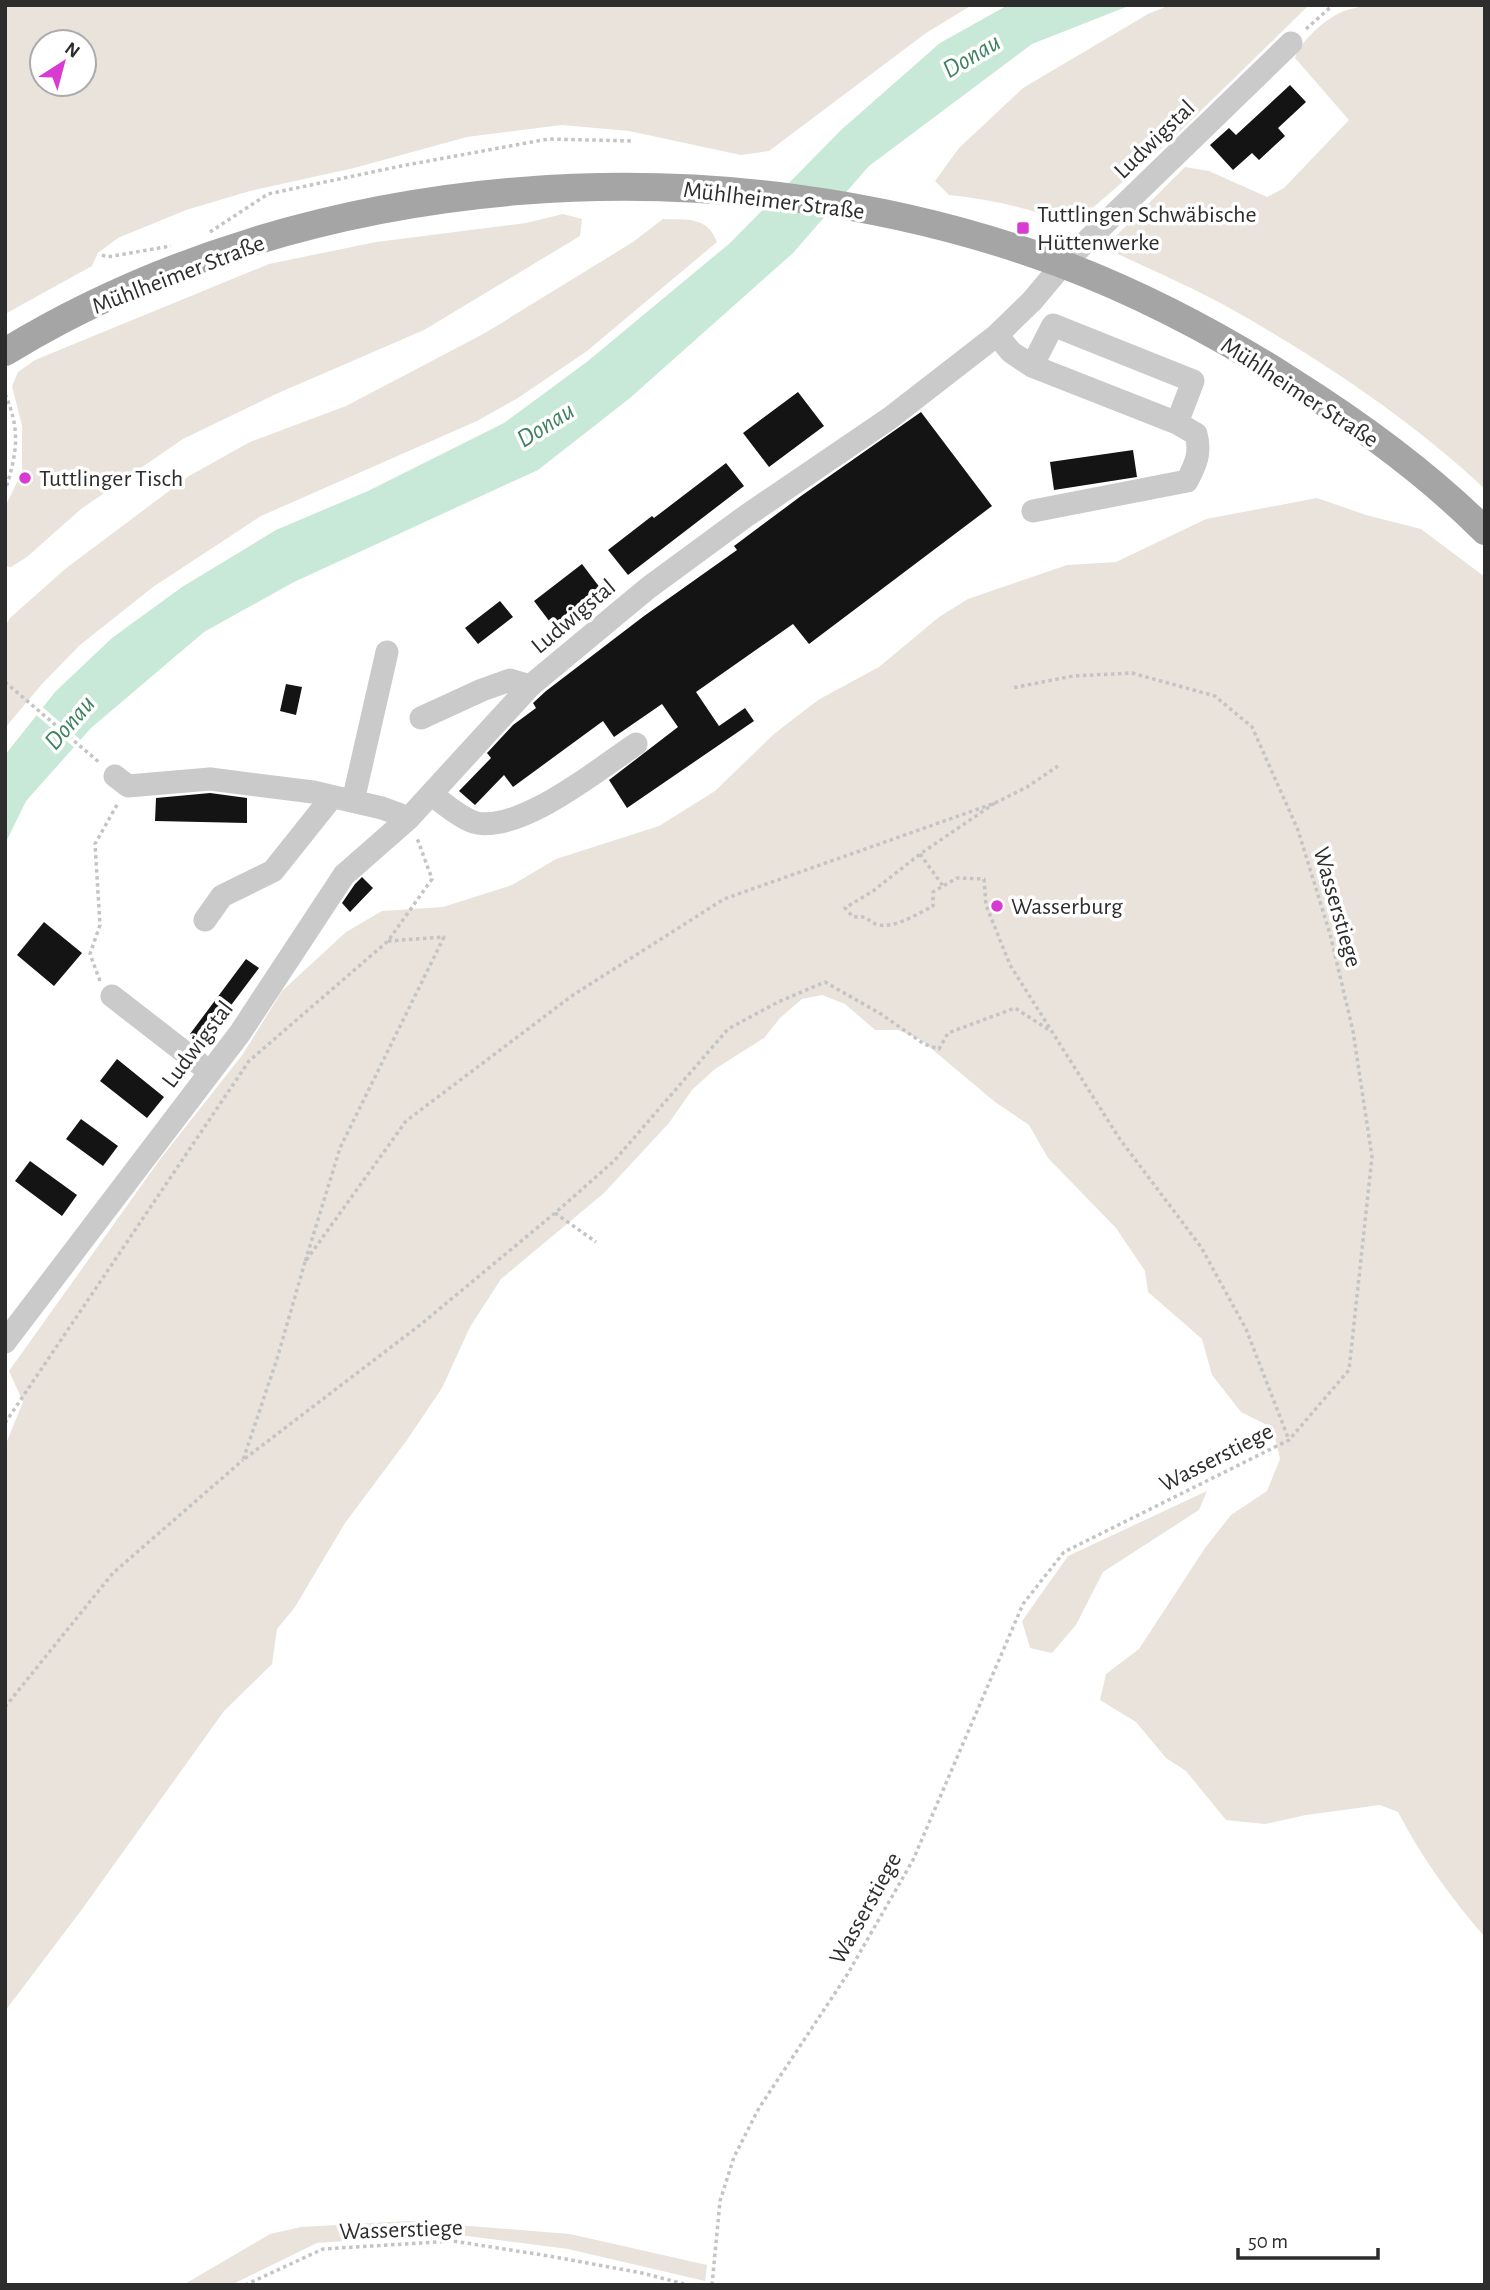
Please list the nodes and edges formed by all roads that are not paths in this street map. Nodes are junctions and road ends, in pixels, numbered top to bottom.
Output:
1 (1291, 43) road end
2 (1062, 264) junction
3 (997, 335) junction
4 (17, 345) edge
5 (1032, 366) junction
6 (1177, 423) junction
7 (1032, 511) dead end
8 (1485, 531) edge
9 (387, 652) dead end
10 (530, 686) junction
11 (421, 718) dead end
12 (636, 744) dead end
13 (121, 781) road end
14 (431, 794) junction
15 (343, 799) junction
16 (409, 818) junction
17 (205, 920) dead end
18 (112, 996) road end
19 (210, 1072) junction
20 (5, 1342) edge

1 - 2 street, Ludwigstal
2 - 3 street, Ludwigstal
2 - 4 main road, Mühlheimer Straße
2 - 8 main road, Mühlheimer Straße
3 - 5 street
3 - 10 street, Ludwigstal
5 - 6 street
5 - 6 street
6 - 7 street
9 - 15 street
10 - 11 street
10 - 14 street, Ludwigstal
12 - 14 street
13 - 15 street
14 - 16 street, Ludwigstal
15 - 16 street
15 - 17 street
16 - 19 street, Ludwigstal
18 - 19 street
19 - 20 street, Ludwigstal

